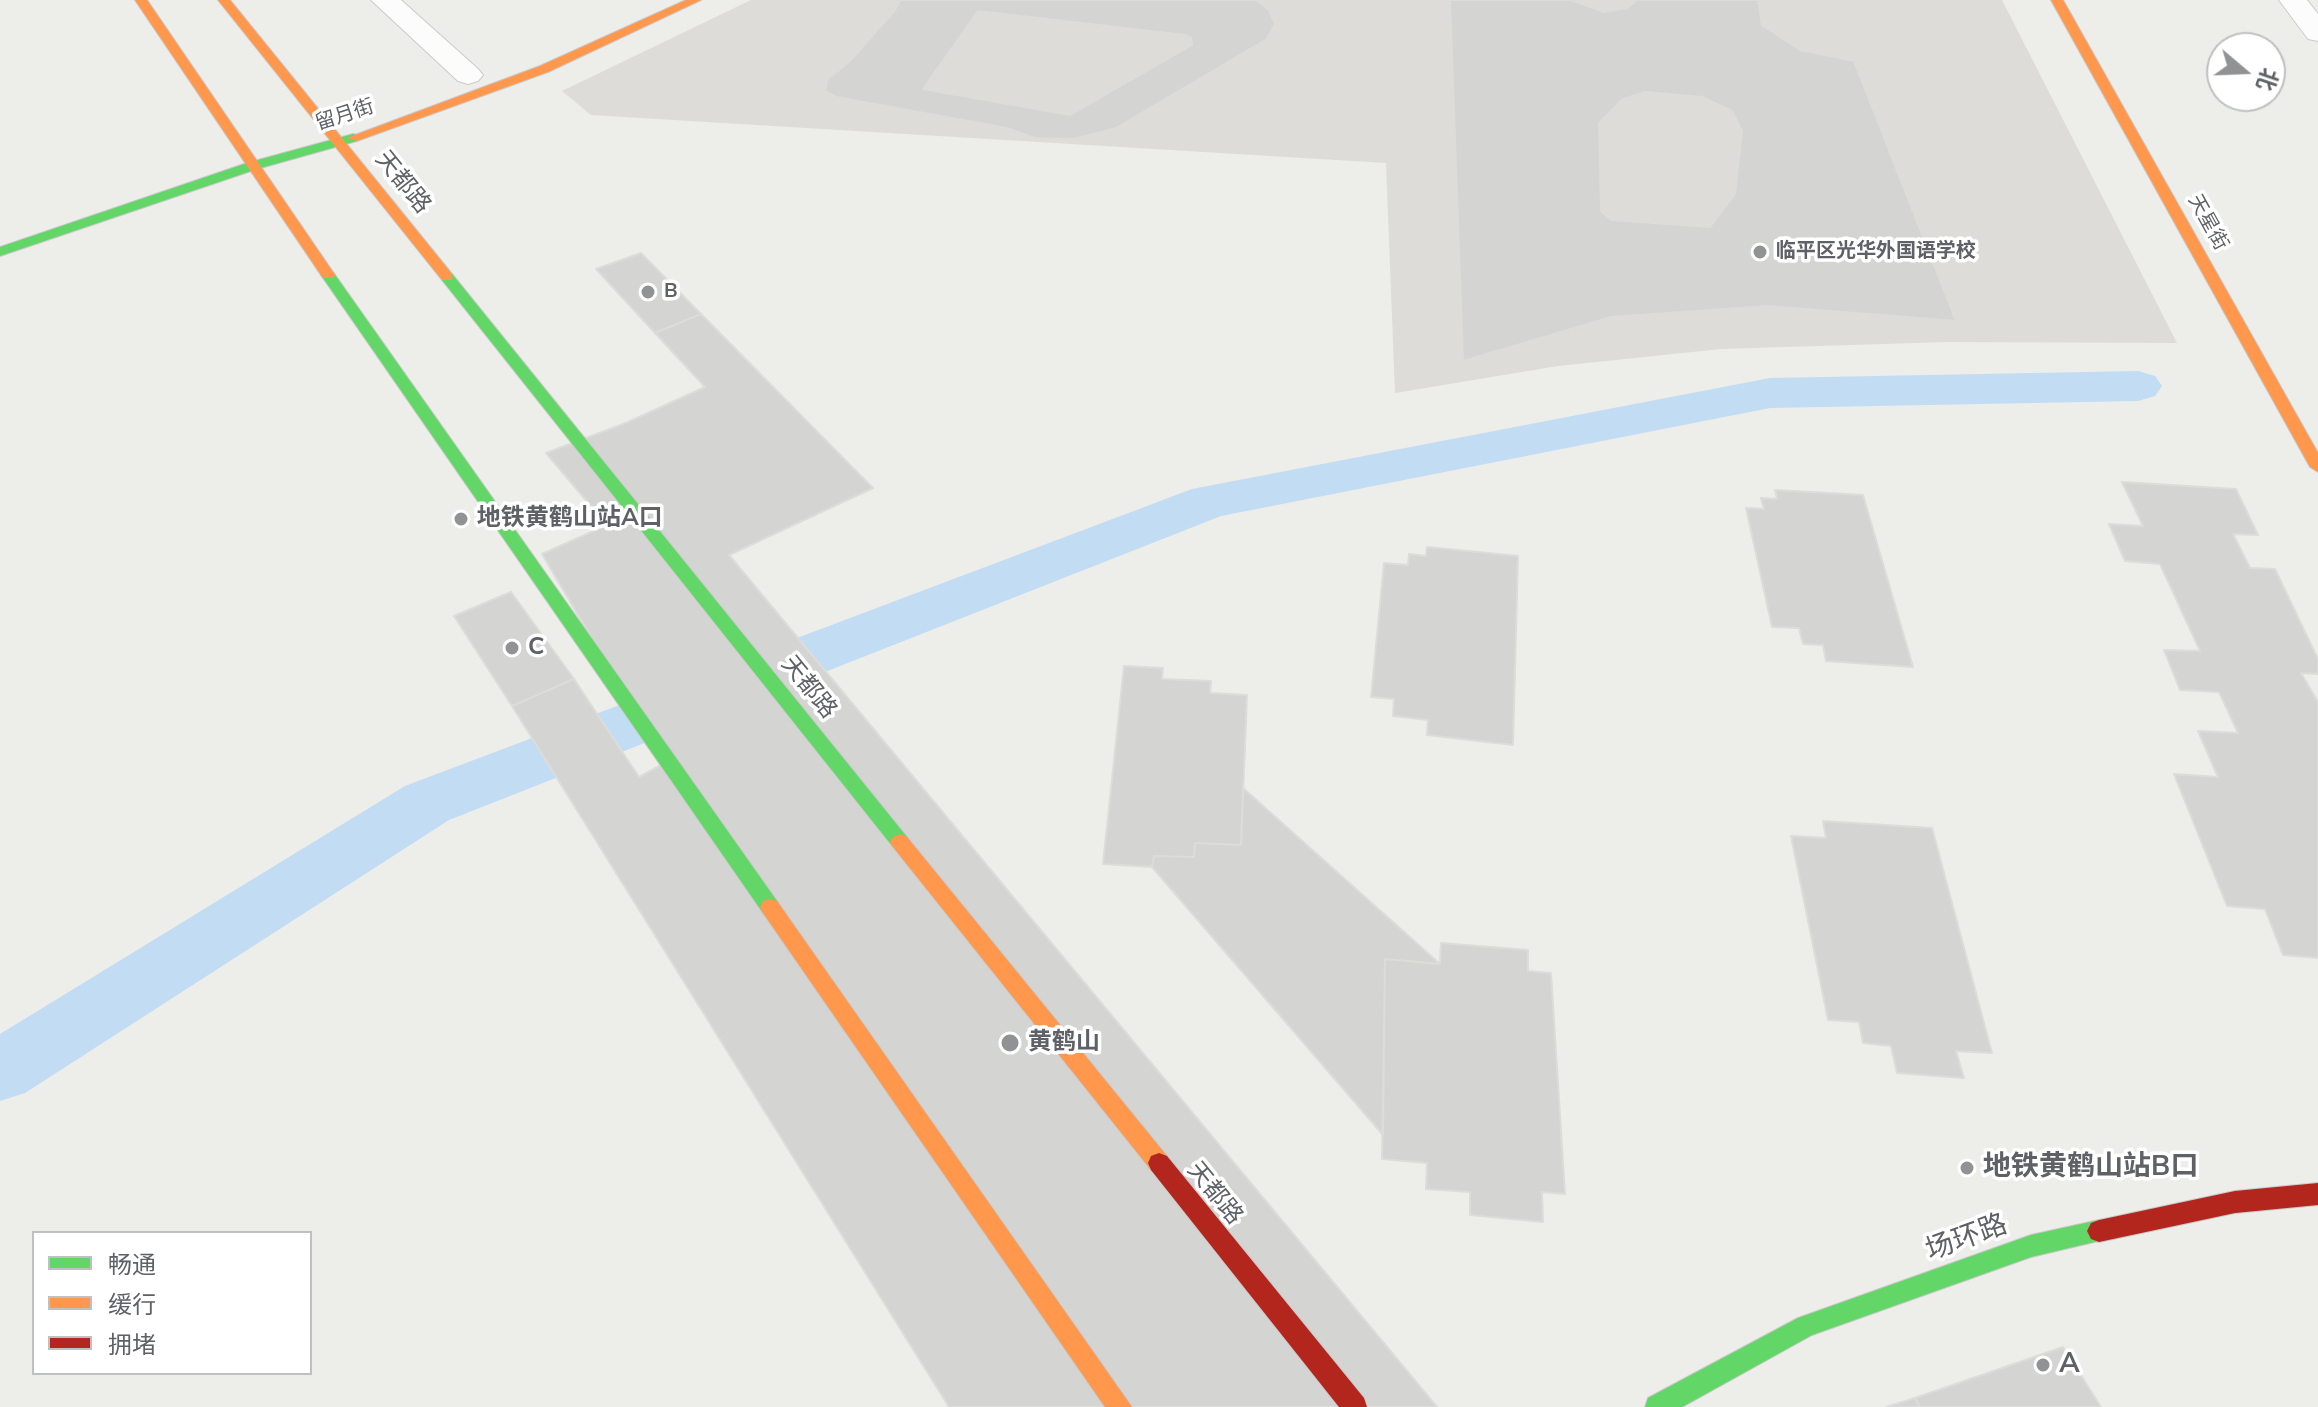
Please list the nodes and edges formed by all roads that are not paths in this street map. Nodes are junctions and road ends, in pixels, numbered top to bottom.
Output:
1 (141, 0) edge
2 (224, 0) edge
3 (385, 0) edge
4 (695, 0) edge
5 (2057, 0) edge
6 (2293, 0) edge
7 (2318, 33) edge
8 (471, 74) dead end
9 (340, 143) junction
10 (243, 154) junction
11 (0, 252) edge
12 (2318, 467) edge
13 (2318, 1194) edge
14 (1120, 1407) edge
15 (1355, 1407) edge
16 (1657, 1407) edge

1 - 10 main road
2 - 9 main road, 天都路
3 - 8 street
4 - 9 main road, 留月街
5 - 12 main road, 天星街
6 - 7 street
9 - 10 main road, 留月街
9 - 15 main road, 天都路
10 - 11 main road, 留月街
10 - 14 main road
13 - 16 main road, 场环路

